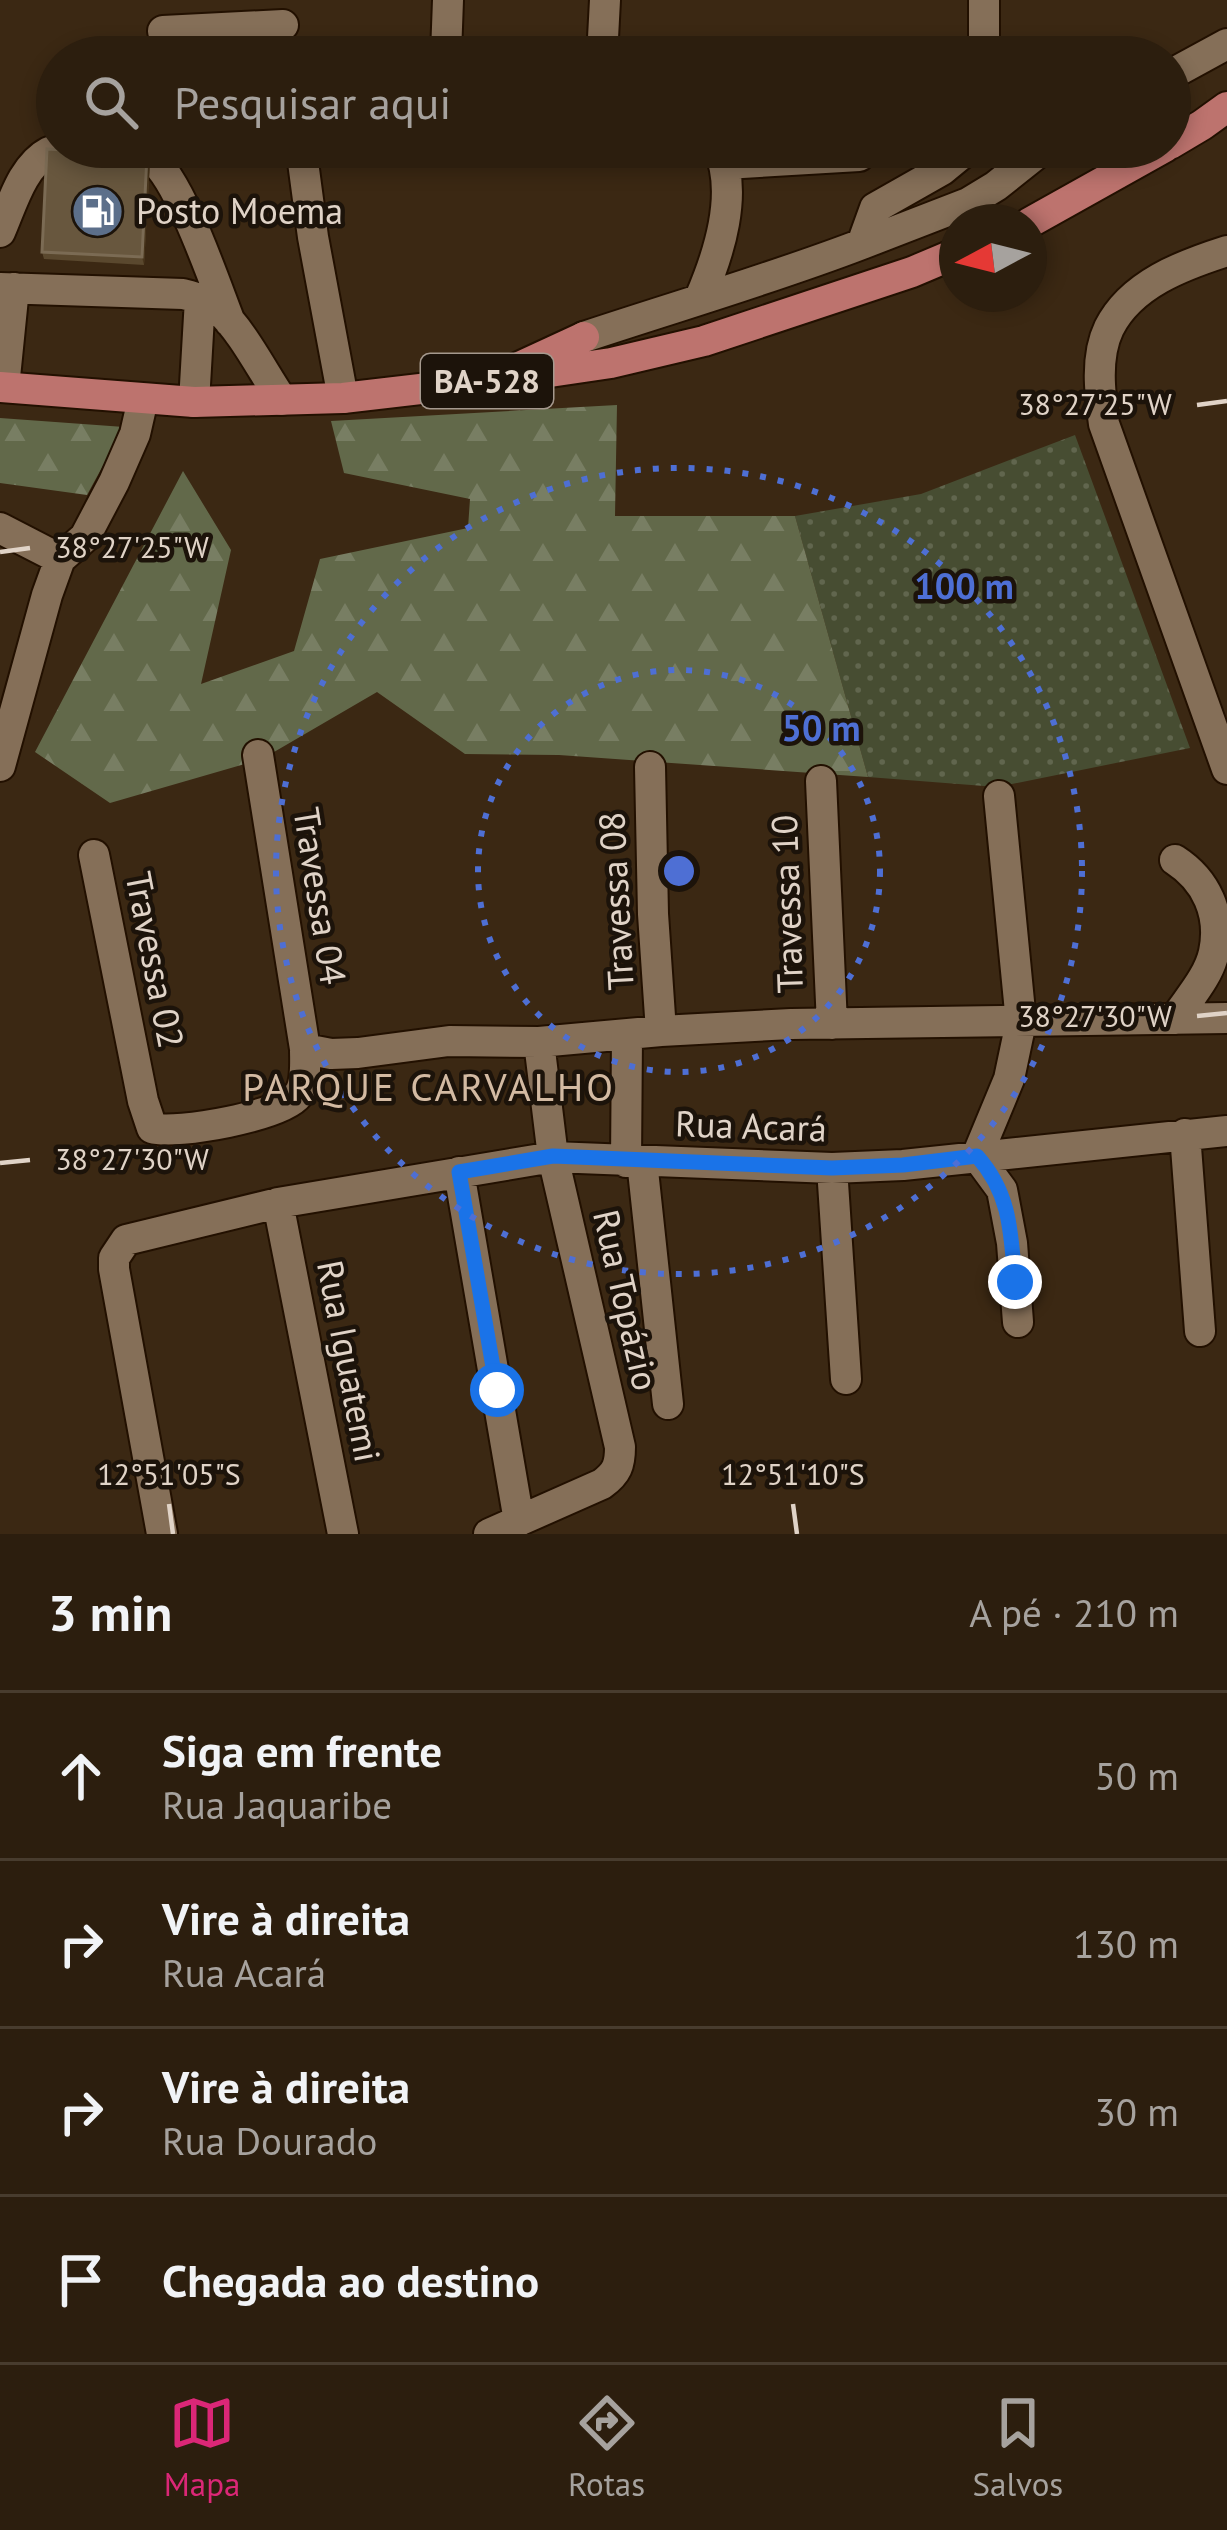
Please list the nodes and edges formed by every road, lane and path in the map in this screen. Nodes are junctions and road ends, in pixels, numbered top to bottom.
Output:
1 (448, 0) edge
2 (605, 0) edge
3 (984, 0) edge
4 (226, 14) edge
5 (163, 31) dead end
6 (285, 34) edge
7 (447, 36) edge
8 (603, 36) edge
9 (984, 36) edge
10 (1227, 44) edge
11 (1191, 64) edge
12 (1219, 118) edge
13 (1191, 133) edge
14 (36, 161) edge
15 (165, 168) edge
16 (304, 168) edge
17 (723, 168) edge
18 (866, 168) edge
19 (944, 168) edge
20 (1019, 168) edge
21 (1128, 168) edge
22 (874, 208) junction
23 (1047, 213) edge
24 (0, 232) edge
25 (862, 244) junction
26 (1227, 250) edge
27 (939, 260) edge
28 (7, 288) edge
29 (700, 298) junction
30 (200, 299) junction
31 (230, 322) junction
32 (584, 337) joint
33 (489, 381) junction
34 (2, 387) edge
35 (343, 398) junction
36 (143, 399) junction
37 (282, 400) junction
38 (194, 402) junction
39 (0, 528) edge
40 (60, 559) junction
41 (258, 755) dead end
42 (0, 766) edge
43 (650, 767) dead end
44 (1227, 770) edge
45 (821, 781) dead end
46 (999, 796) dead end
47 (94, 855) dead end
48 (1175, 860) dead end
49 (1175, 1018) junction
50 (1227, 1018) edge
51 (1021, 1022) junction
52 (832, 1024) junction
53 (662, 1031) junction
54 (627, 1036) junction
55 (539, 1042) junction
56 (305, 1049) junction
57 (1227, 1131) edge
58 (1185, 1134) junction
59 (553, 1156) junction
60 (977, 1156) junction
61 (634, 1162) junction
62 (832, 1168) junction
63 (459, 1172) junction
64 (278, 1203) junction
65 (1018, 1322) dead end
66 (1200, 1331) dead end
67 (845, 1379) dead end
68 (668, 1404) dead end
69 (520, 1521) junction
70 (162, 1534) edge
71 (343, 1534) edge
72 (489, 1534) edge

1 - 7 street
2 - 8 street
3 - 9 street
4 - 5 street
4 - 6 street
10 - 11 street
12 - 13 main road
14 - 24 street
15 - 31 street
16 - 35 street
17 - 29 street
18 - 22 street
19 - 22 street
20 - 25 street
21 - 23 main road
22 - 25 street
25 - 29 street
26 - 44 street
27 - 33 main road, BA-528
28 - 30 street
28 - 34 street
29 - 32 street
30 - 31 street
30 - 38 street
31 - 37 street
32 - 33 main road
33 - 35 main road, BA-528
34 - 36 main road, BA-528
35 - 37 main road, BA-528
36 - 38 main road, BA-528
36 - 40 street
37 - 38 main road, BA-528
39 - 40 street
40 - 42 street
41 - 56 street, Travessa 04
43 - 53 street, Travessa 08
45 - 52 street, Travessa 10
46 - 51 street
47 - 56 street, Travessa 02
48 - 49 street
49 - 50 street
49 - 51 street
51 - 52 street
51 - 60 street
52 - 53 street
53 - 54 street
54 - 55 street
54 - 61 street, Rua Topázio
55 - 56 street
55 - 59 street, Rua Topázio
57 - 58 street, Rua Acará
58 - 60 street, Rua Acará
58 - 66 street
59 - 61 street, Rua Acará
59 - 63 street, Rua Acará
59 - 69 street, Rua Topázio
60 - 62 street, Rua Acará
60 - 65 street
61 - 62 street, Rua Acará
61 - 68 street, Rua Topázio
62 - 67 street
63 - 64 street, Rua Acará
63 - 69 street
64 - 70 street, Rua Acará
64 - 71 street, Rua Iguatemi
69 - 72 street

